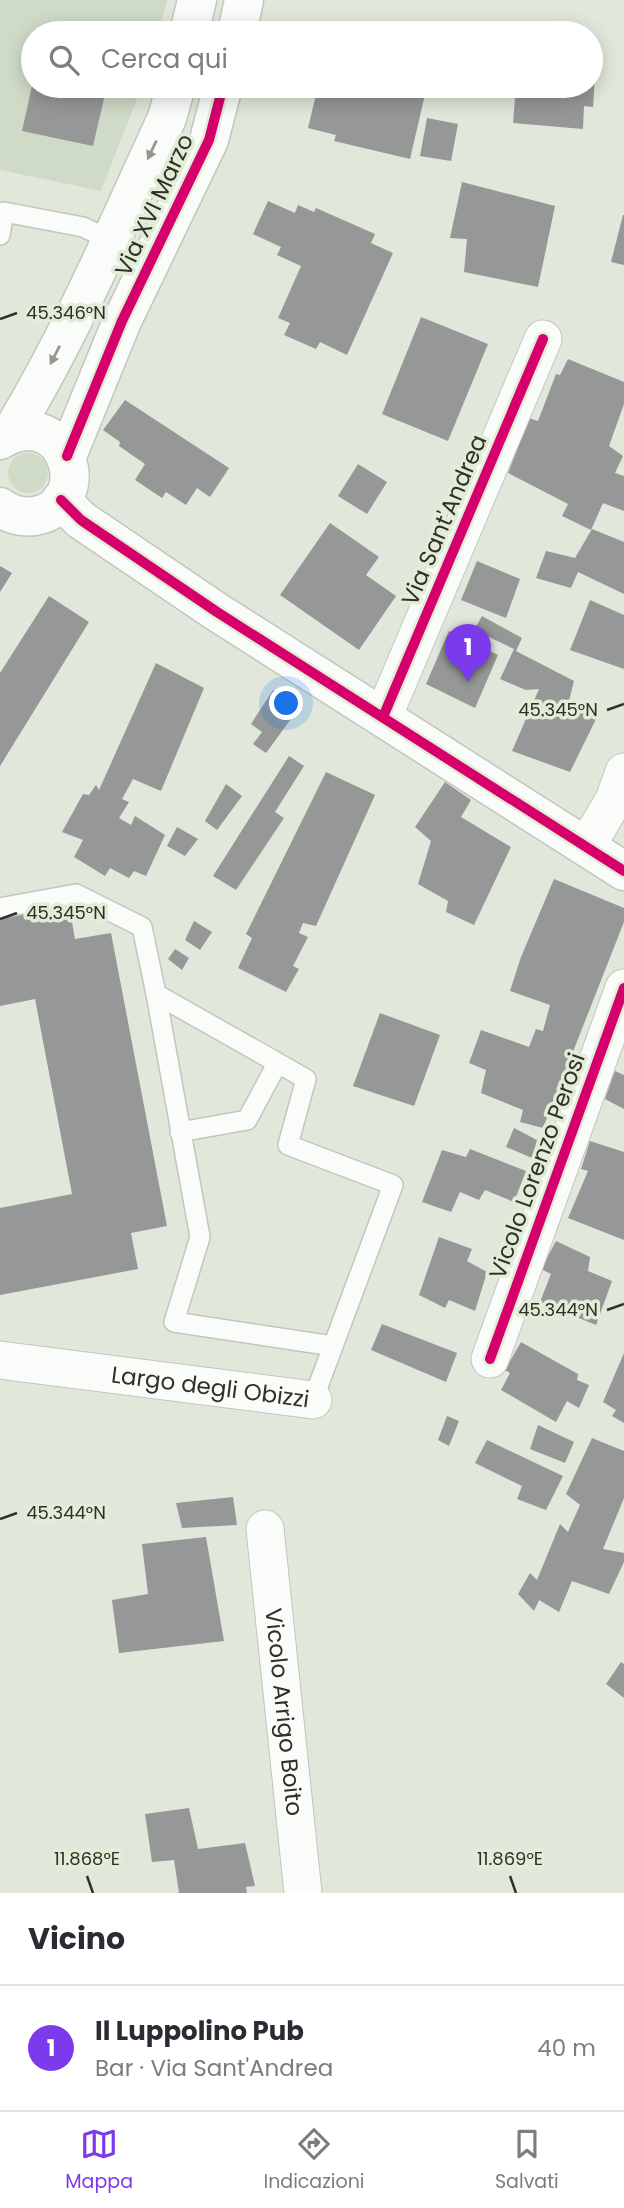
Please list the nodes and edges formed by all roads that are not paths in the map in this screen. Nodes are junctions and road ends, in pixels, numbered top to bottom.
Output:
1 (197, 0) edge
2 (244, 0) edge
3 (193, 21) edge
4 (240, 21) edge
5 (173, 98) edge
6 (220, 98) edge
7 (0, 234) edge
8 (111, 239) junction
9 (152, 260) junction
10 (543, 339) dead end
11 (6, 437) edge
12 (67, 456) junction
13 (61, 500) junction
14 (0, 509) edge
15 (383, 717) junction
16 (624, 772) edge
17 (586, 847) junction
18 (624, 871) edge
19 (0, 908) edge
20 (624, 988) edge
21 (156, 994) junction
22 (277, 1064) junction
23 (180, 1132) junction
24 (333, 1346) junction
25 (490, 1359) dead end
26 (0, 1360) edge
27 (313, 1400) joint
28 (265, 1529) dead end
29 (303, 1893) edge

1 - 3 street
2 - 4 street
5 -> 8 street, Via XVI Marzo
6 - 9 street, Via XVI Marzo
7 - 8 lane
8 - 9 lane
8 -> 11 street, Via XVI Marzo
9 - 12 street, Via XVI Marzo
10 - 15 street, Via Sant'Andrea
11 - 12 street
12 - 13 street
13 - 14 street
13 - 15 street
15 - 17 street
16 - 17 street
17 - 18 street
19 - 21 lane
20 - 25 street, Vicolo Lorenzo Perosi
21 - 22 lane
21 - 23 lane
22 - 23 lane
22 - 24 lane, Largo degli Obizzi
23 - 24 lane
24 - 27 lane, Largo degli Obizzi
26 - 27 street, Largo degli Obizzi
28 - 29 street, Vicolo Arrigo Boito

